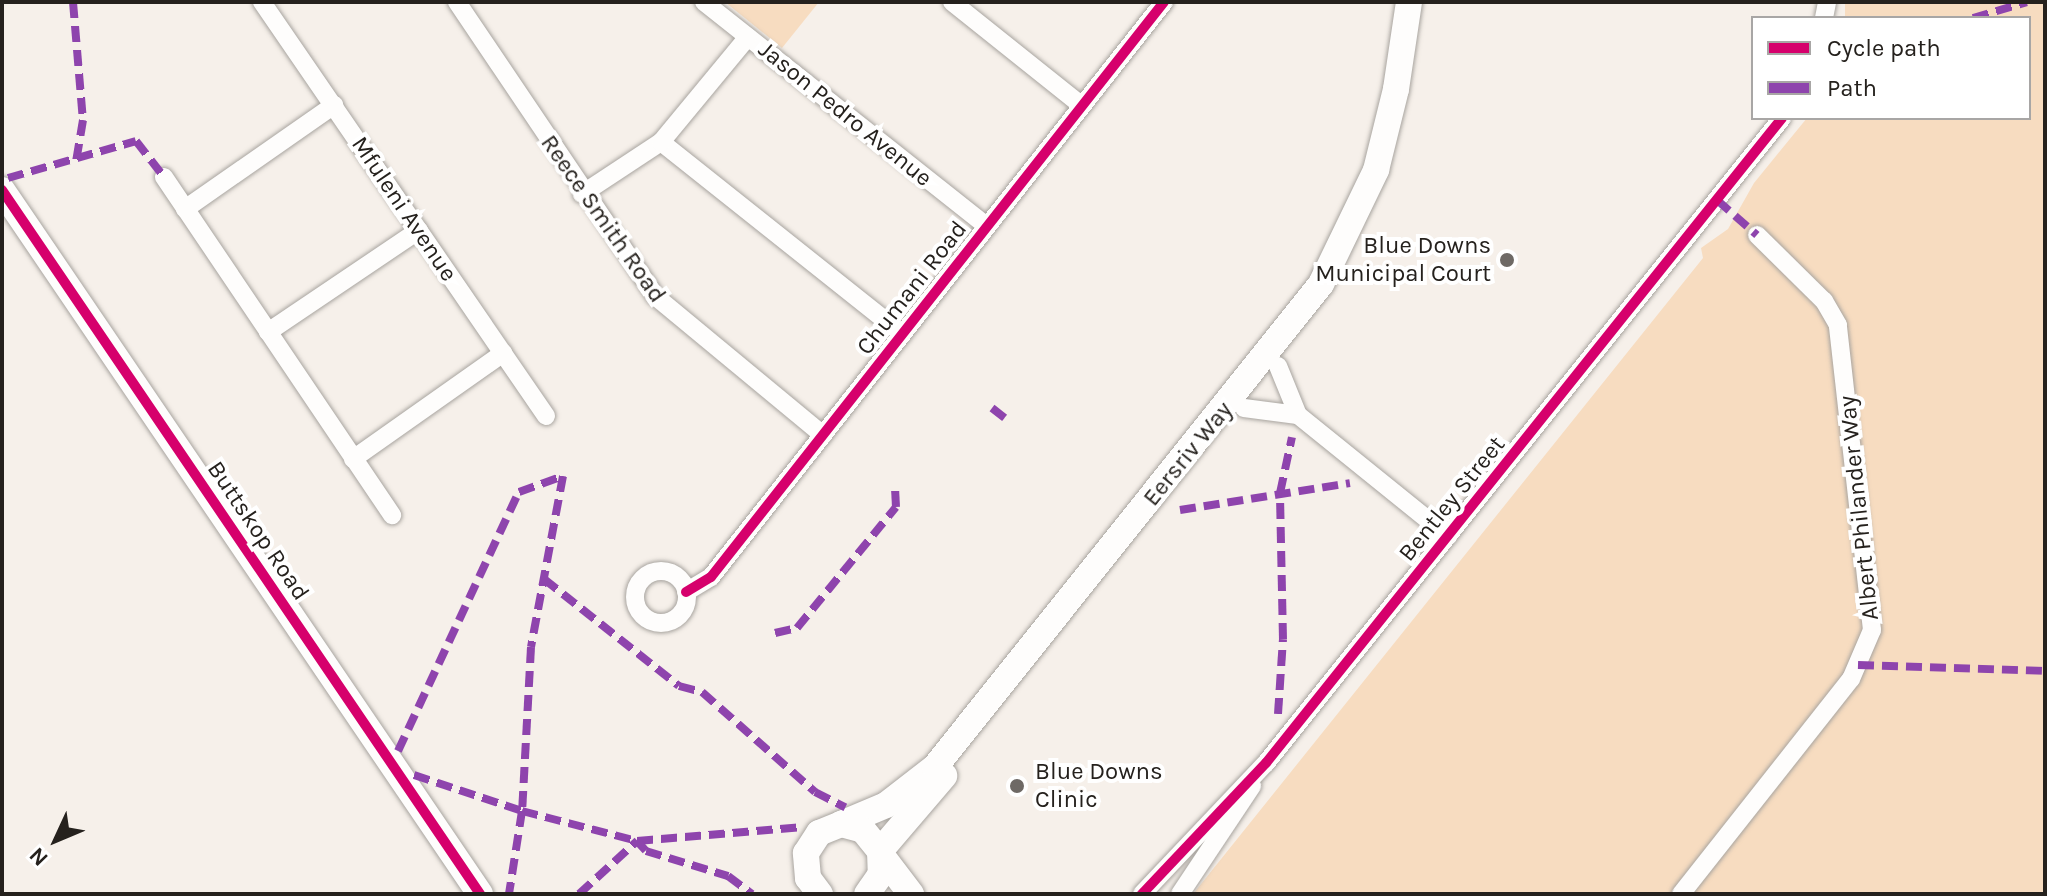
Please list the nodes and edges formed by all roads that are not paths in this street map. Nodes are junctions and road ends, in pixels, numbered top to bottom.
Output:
1 (262, 2) edge
2 (457, 2) edge
3 (704, 2) edge
4 (952, 2) edge
5 (1409, 2) edge
6 (1422, 2) edge
7 (1153, 6) edge
8 (748, 37) junction
9 (334, 105) junction
10 (1081, 105) junction
11 (1780, 120) edge
12 (661, 142) junction
13 (164, 177) dead end
14 (2, 190) edge
15 (582, 194) junction
16 (185, 209) junction
17 (985, 225) junction
18 (419, 230) junction
19 (1757, 235) dead end
20 (268, 332) junction
21 (902, 334) junction
22 (503, 353) junction
23 (1278, 366) junction
24 (1244, 408) junction
25 (1298, 415) junction
26 (546, 416) dead end
27 (823, 435) junction
28 (353, 459) junction
29 (392, 515) dead end
30 (1448, 536) junction
31 (686, 592) dead end
32 (1266, 763) junction
33 (841, 824) junction
34 (881, 853) junction
35 (1167, 863) junction
36 (810, 887) edge
37 (1185, 887) edge
38 (480, 894) edge
39 (867, 894) edge
40 (911, 894) edge
41 (1142, 894) edge
42 (1681, 894) edge

1 - 9 street, Mfuleni Avenue
2 - 15 street, Reece Smith Road
3 - 8 street, Jason Pedro Avenue
4 - 10 street
5 - 33 main road, Eersriv Way
6 - 23 main road, Eersriv Way
7 - 10 street, Chumani Road
8 - 12 street
8 - 17 street, Jason Pedro Avenue
9 - 16 street
9 - 18 street, Mfuleni Avenue
10 - 17 street, Chumani Road
11 - 30 street, Bentley Street
12 - 15 street
12 - 21 street
13 - 16 street
14 - 38 main road, Buttskop Road
15 - 27 street, Reece Smith Road
16 - 20 street
17 - 21 street, Chumani Road
18 - 20 street
18 - 22 street, Mfuleni Avenue
19 - 42 street, Albert Philander Way
20 - 28 street
21 - 27 street, Chumani Road
22 - 26 street, Mfuleni Avenue
22 - 28 street
23 - 24 main road, Eersriv Way
23 - 25 street
24 - 25 street
24 - 34 main road, Eersriv Way
25 - 30 street
27 - 31 street, Chumani Road
28 - 29 street
30 - 32 street, Bentley Street
32 - 35 street, Bentley Street
32 - 37 street, Bentley Street
33 - 34 main road
33 - 36 main road, Eersriv Way
34 - 39 main road, Eersriv Way
34 - 40 main road
35 - 37 street
35 - 41 street, Bentley Street

